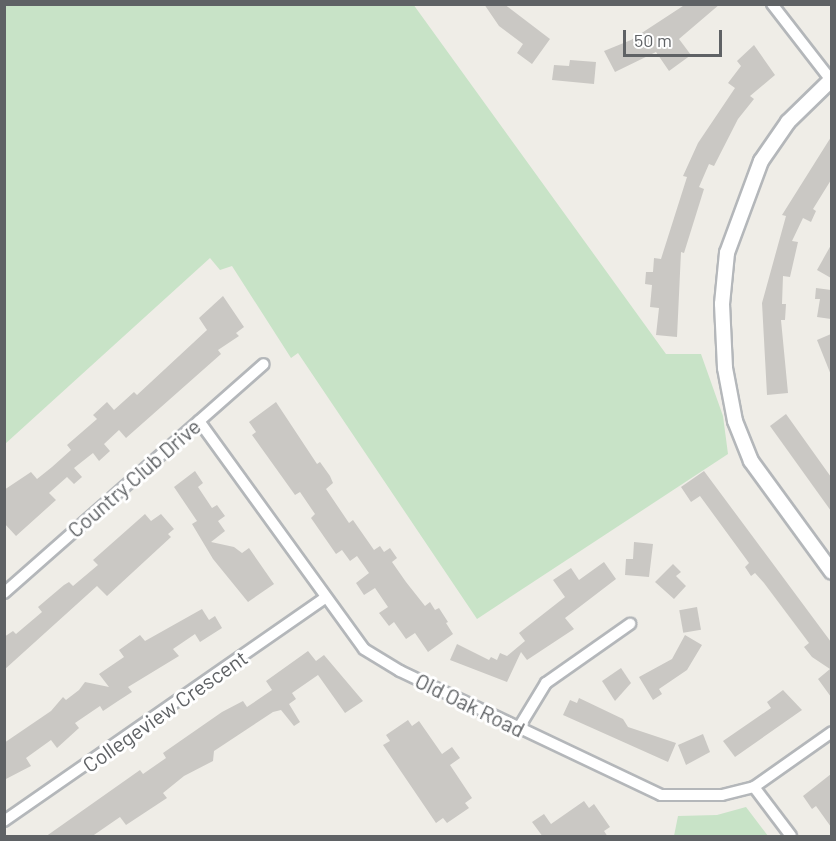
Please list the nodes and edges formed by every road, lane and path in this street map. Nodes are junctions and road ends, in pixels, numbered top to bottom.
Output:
1 (772, 4) edge
2 (831, 80) edge
3 (264, 364) dead end
4 (199, 421) junction
5 (831, 572) edge
6 (4, 593) edge
7 (325, 598) junction
8 (630, 624) dead end
9 (518, 729) junction
10 (831, 732) edge
11 (754, 787) junction
12 (4, 821) edge
13 (791, 837) edge

1 - 2 street
2 - 5 street
3 - 4 street, Country Club Drive
4 - 6 street, Country Club Drive
4 - 7 street, Old Oak Road
7 - 9 street, Old Oak Road
7 - 12 street, Collegeview Crescent
8 - 9 street
9 - 11 street, Old Oak Road
10 - 11 street, Old Oak Road
11 - 13 street

